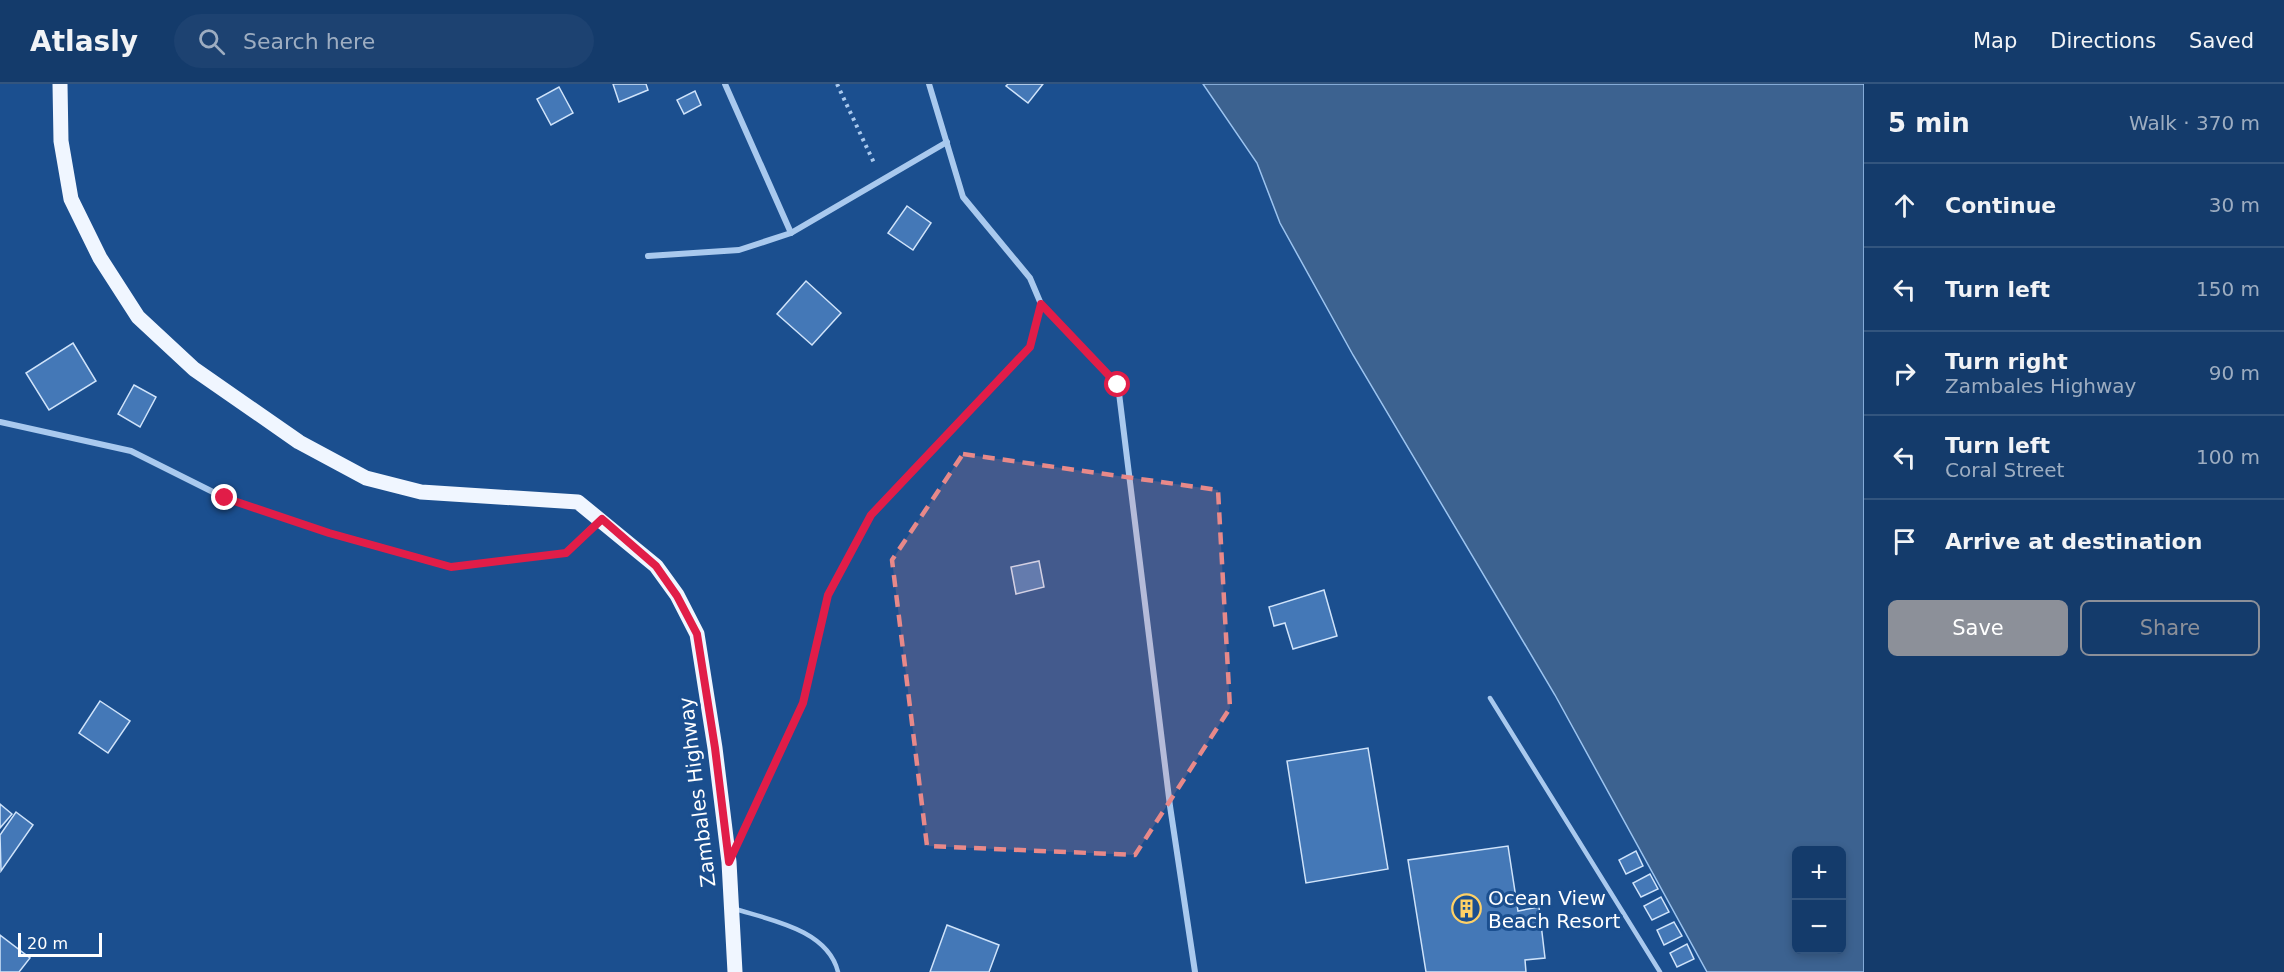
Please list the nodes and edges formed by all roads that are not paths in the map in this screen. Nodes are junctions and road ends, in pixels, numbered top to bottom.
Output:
1 (60, 84) edge
2 (724, 84) edge
3 (929, 84) edge
4 (946, 142) junction
5 (791, 232) junction
6 (648, 256) dead end
7 (1041, 304) junction
8 (0, 422) edge
9 (602, 519) junction
10 (1490, 698) dead end
11 (729, 862) junction
12 (730, 908) junction
13 (735, 972) edge
14 (838, 972) edge
15 (1195, 972) edge
16 (1660, 972) edge

1 - 9 main road, Zambales Highway
2 - 5 street
3 - 4 street
4 - 5 street
4 - 7 street
5 - 6 street
7 - 11 street
7 - 15 street
8 - 9 street
9 - 11 main road, Zambales Highway
10 - 16 lane
11 - 12 main road, Zambales Highway
12 - 13 main road, Zambales Highway
12 - 14 lane

